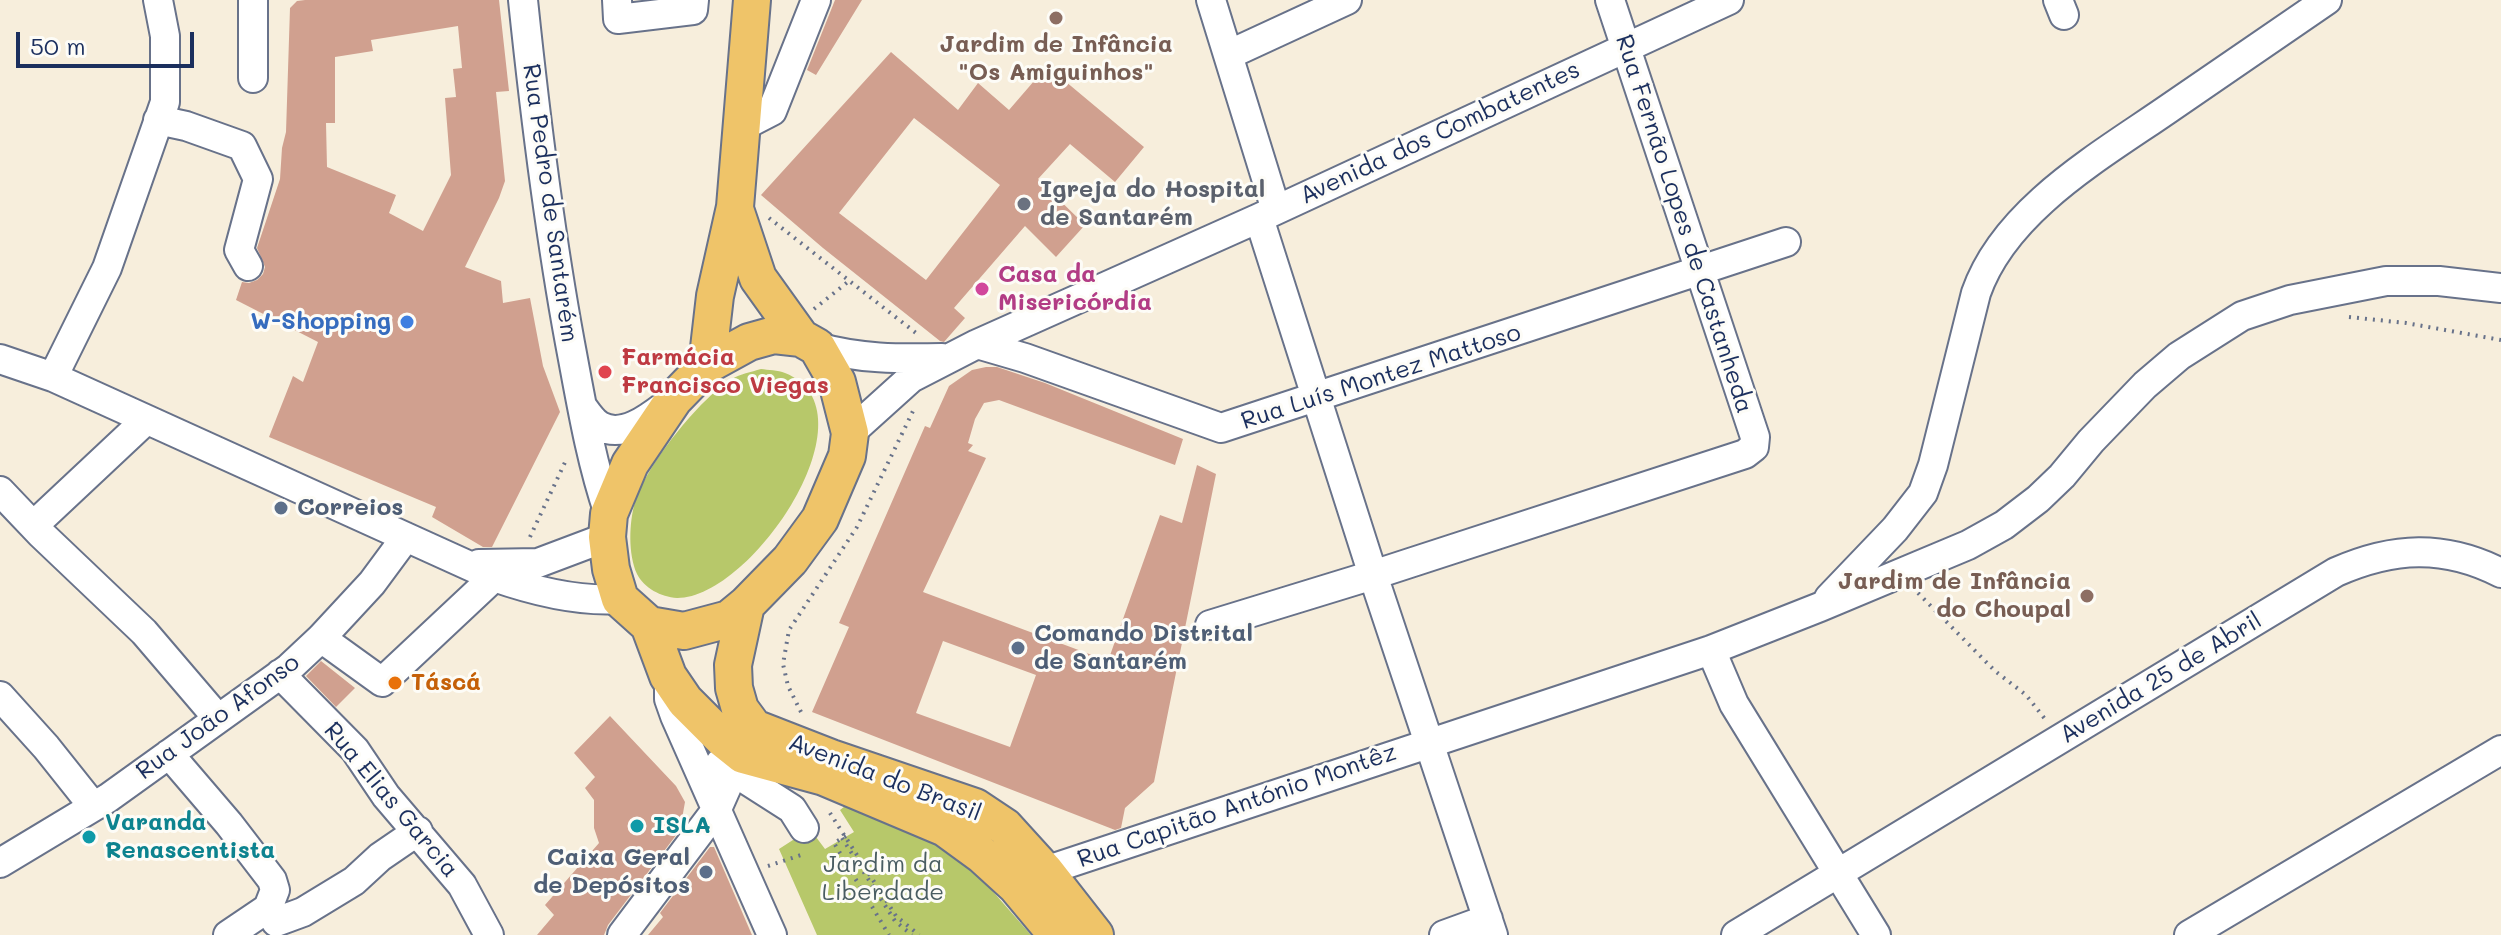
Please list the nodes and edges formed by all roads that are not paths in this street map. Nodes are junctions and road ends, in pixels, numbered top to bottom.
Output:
1 (158, 0) edge
2 (253, 0) edge
3 (523, 0) edge
4 (617, 0) edge
5 (694, 0) edge
6 (752, 0) edge
7 (816, 0) edge
8 (1211, 0) edge
9 (1347, 0) edge
10 (1610, 0) edge
11 (1729, 0) edge
12 (2327, 0) edge
13 (1625, 47) junction
14 (1228, 55) junction
15 (253, 78) dead end
16 (158, 120) junction
17 (743, 126) junction
18 (749, 210) junction
19 (1267, 214) junction
20 (1786, 242) dead end
21 (248, 266) dead end
22 (1700, 273) junction
23 (2501, 288) edge
24 (809, 342) junction
25 (977, 344) junction
26 (951, 357) junction
27 (0, 359) edge
28 (707, 365) junction
29 (53, 377) junction
30 (674, 399) junction
31 (1316, 399) junction
32 (582, 406) junction
33 (146, 420) junction
34 (850, 433) junction
35 (0, 491) edge
36 (34, 525) junction
37 (608, 526) junction
38 (406, 537) junction
39 (463, 562) junction
40 (2501, 573) edge
41 (1373, 575) junction
42 (494, 577) junction
43 (620, 599) junction
44 (746, 605) junction
45 (1820, 607) junction
46 (649, 625) junction
47 (1210, 625) dead end
48 (321, 638) junction
49 (1711, 650) junction
50 (280, 674) junction
51 (668, 676) junction
52 (0, 696) edge
53 (216, 720) junction
54 (685, 735) junction
55 (1429, 742) junction
56 (2501, 750) edge
57 (169, 754) junction
58 (738, 764) junction
59 (93, 806) junction
60 (717, 809) junction
61 (418, 831) junction
62 (812, 843) road end
63 (3, 856) edge
64 (1045, 871) junction
65 (1840, 874) junction
66 (276, 922) edge
67 (1490, 927) edge
68 (484, 933) edge
69 (228, 935) edge
70 (622, 935) edge
71 (772, 935) edge
72 (1057, 935) edge
73 (1095, 935) edge
74 (1444, 935) edge
75 (1736, 935) edge
76 (1876, 935) edge
77 (2189, 935) edge

1 - 16 street
2 - 15 street
3 - 32 street, Rua Pedro de Santarém
4 - 5 street
6 - 17 main road
7 - 17 street
8 - 14 street
9 - 14 street
10 - 13 street, Rua Fernão Lopes de Castanheda
11 - 13 street, Avenida dos Combatentes
12 - 45 street
13 - 19 street, Avenida dos Combatentes
13 - 22 street, Rua Fernão Lopes de Castanheda
14 - 19 street
16 - 21 street
16 - 29 street
17 - 18 main road
18 - 24 main road
18 - 28 main road
19 - 25 street, Avenida dos Combatentes
19 - 31 street
20 - 22 street, Rua Luís Montez Mattoso
22 - 31 street, Rua Luís Montez Mattoso
22 - 41 street, Rua Fernão Lopes de Castanheda
23 - 45 street, Rua Capitão António Montêz
24 - 26 street
24 - 28 main road
24 - 34 main road
25 - 26 street, Avenida dos Combatentes
25 - 31 street, Rua Luís Montez Mattoso
26 - 34 street, Avenida dos Combatentes
27 - 29 street
28 - 30 main road
29 - 33 street
30 - 32 street
30 - 37 main road
31 - 41 street
32 - 37 street, Rua Pedro de Santarém
33 - 36 street
33 - 38 street
34 - 44 main road
35 - 36 street
36 - 53 street
37 - 39 street
37 - 43 main road
38 - 39 street
38 - 48 street, Rua João Afonso
39 - 42 street
40 - 65 street, Avenida 25 de Abril
41 - 47 street
41 - 55 street
42 - 43 street
42 - 48 street
43 - 46 main road
44 - 46 main road
44 - 64 main road, Avenida do Brasil
45 - 49 street, Rua Capitão António Montêz
46 - 51 main road, Avenida do Brasil
48 - 50 street, Rua João Afonso
49 - 55 street, Rua Capitão António Montêz
49 - 65 street
50 - 53 street, Rua João Afonso
50 - 61 street, Rua Elias Garcia
51 - 54 street
51 - 58 main road, Avenida do Brasil
52 - 59 street
53 - 57 street, Rua João Afonso
54 - 58 street
54 - 60 street
55 - 64 street, Rua Capitão António Montêz
55 - 67 street
56 - 77 street
57 - 59 street, Rua João Afonso
57 - 66 street
58 - 60 street
58 - 62 street
58 - 72 main road, Avenida do Brasil
59 - 63 street, Rua João Afonso
60 - 70 street
60 - 71 street
61 - 66 street
61 - 68 street, Rua Elias Garcia
64 - 73 main road, Avenida do Brasil
65 - 75 street, Avenida 25 de Abril
65 - 76 street
66 - 69 street
67 - 74 street

